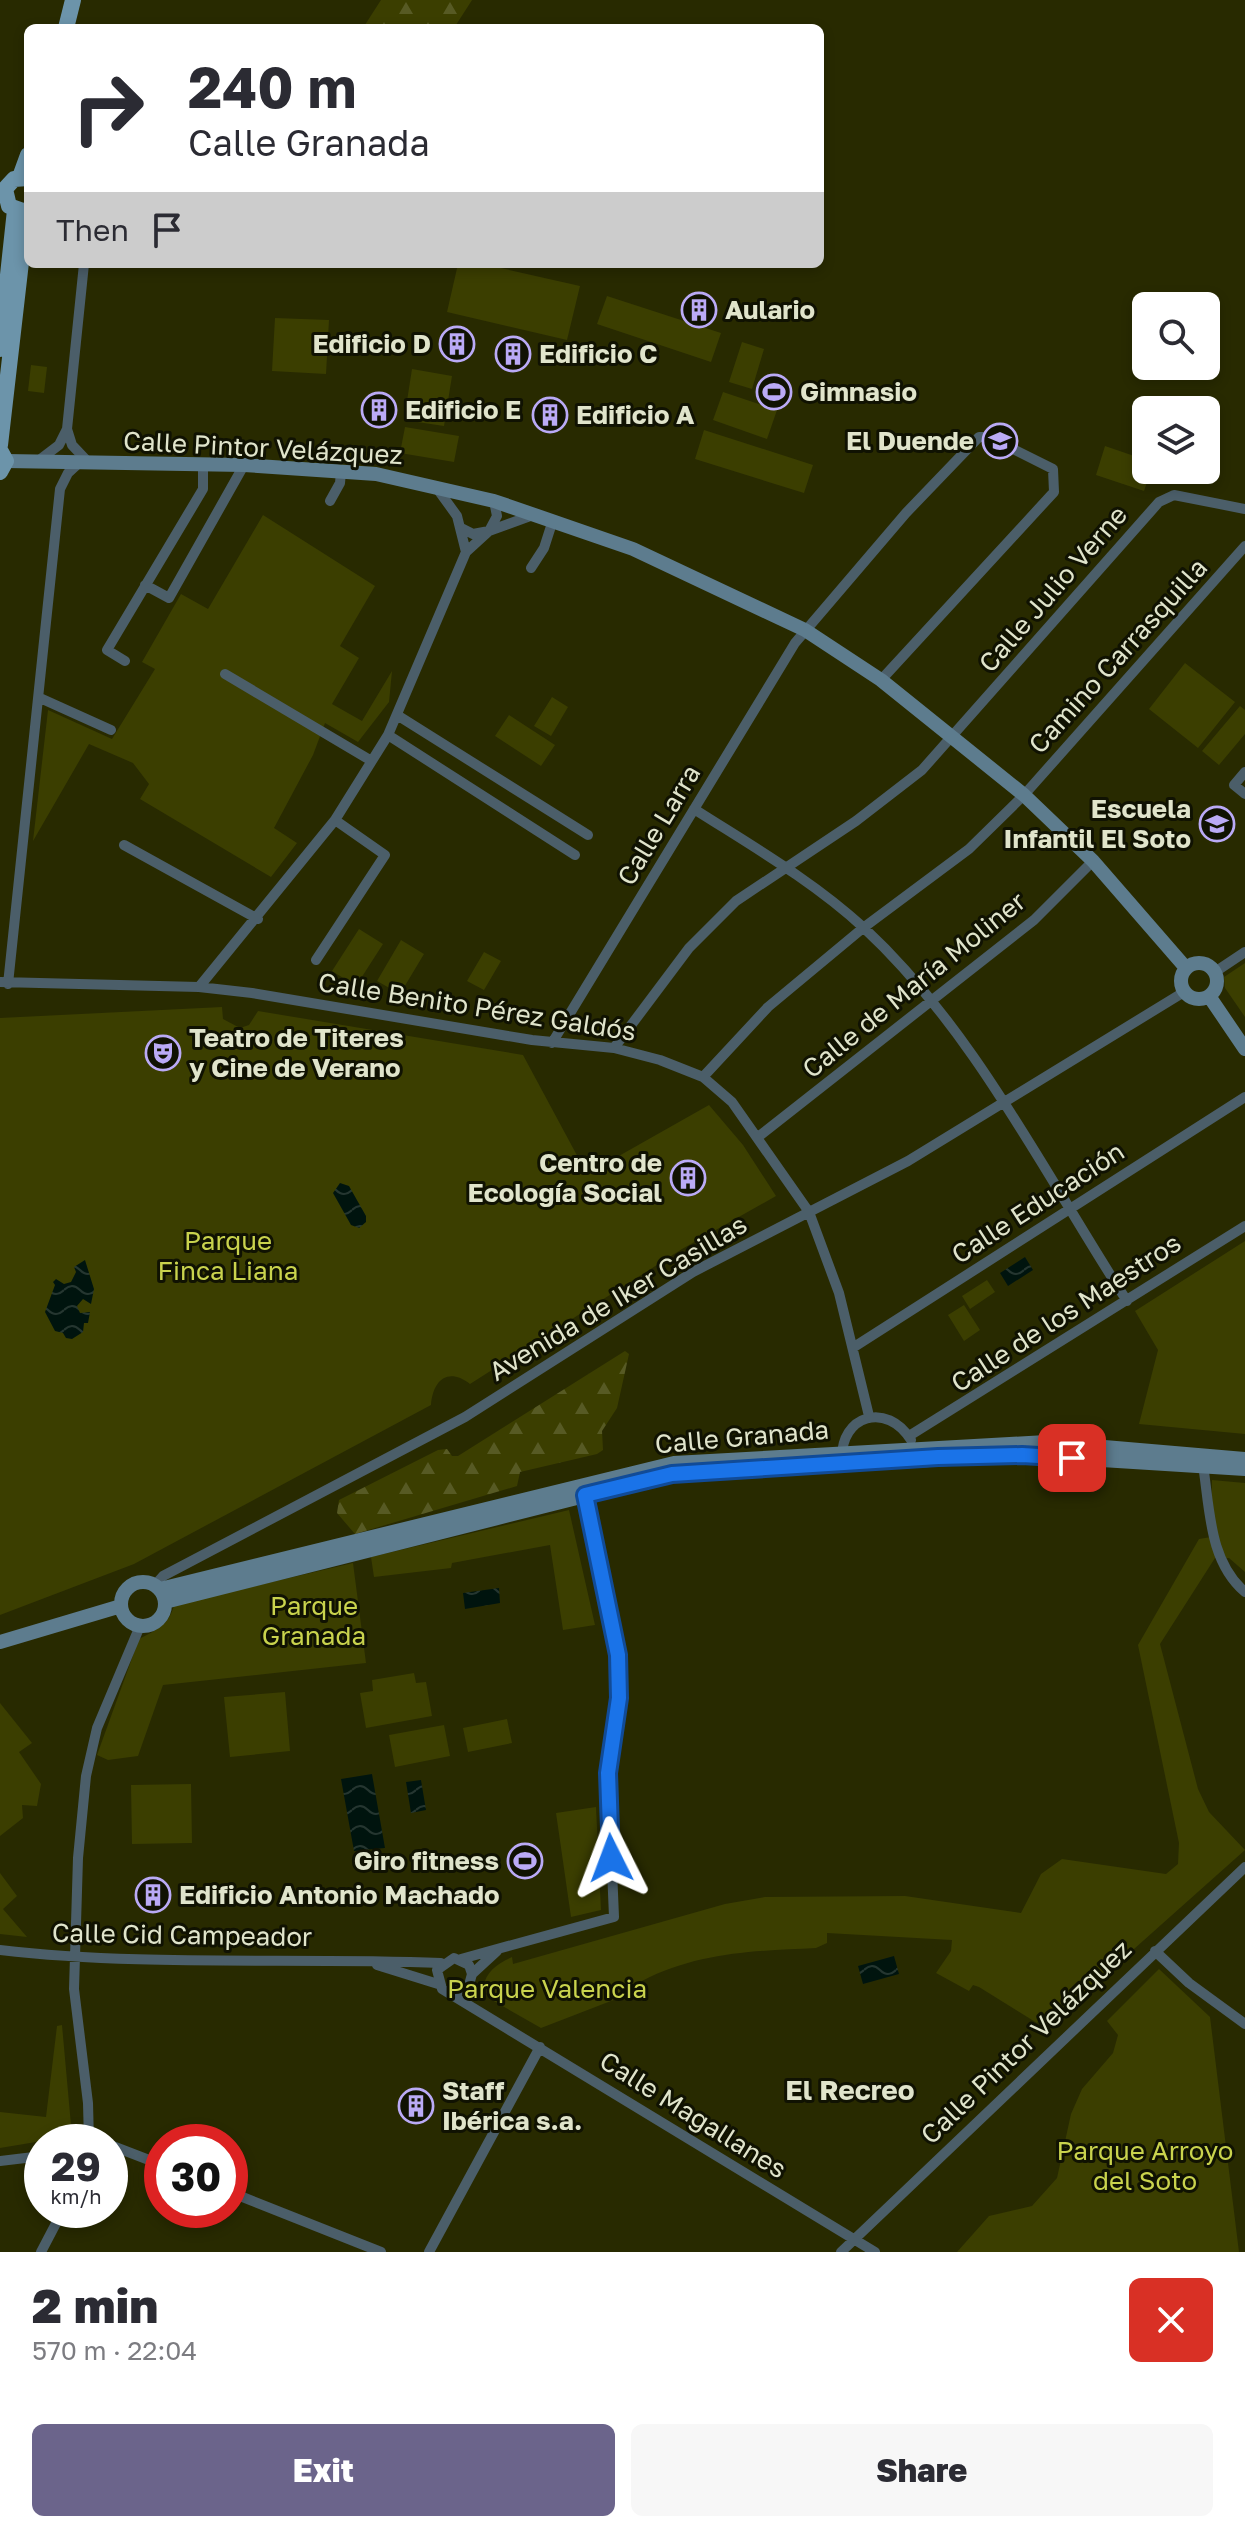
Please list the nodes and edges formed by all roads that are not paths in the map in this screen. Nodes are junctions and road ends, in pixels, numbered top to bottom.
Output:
1 (61, 0) edge
2 (73, 0) edge
3 (56, 24) edge
4 (67, 24) edge
5 (24, 178) edge
6 (2, 195) edge
7 (23, 210) edge
8 (84, 268) edge
9 (0, 349) edge
10 (67, 429) junction
11 (1, 457) edge
12 (38, 461) junction
13 (85, 462) junction
14 (203, 465) junction
15 (244, 465) junction
16 (341, 472) junction
17 (434, 484) junction
18 (470, 494) junction
19 (330, 501) dead end
20 (494, 501) junction
21 (1245, 509) edge
22 (535, 514) junction
23 (457, 516) junction
24 (553, 520) junction
25 (461, 528) junction
26 (489, 531) junction
27 (1245, 546) edge
28 (466, 552) junction
29 (531, 568) dead end
30 (145, 585) junction
31 (805, 630) junction
32 (125, 661) dead end
33 (225, 674) dead end
34 (881, 680) junction
35 (40, 698) junction
36 (397, 715) junction
37 (111, 730) dead end
38 (388, 735) junction
39 (952, 736) junction
40 (370, 760) junction
41 (1245, 772) edge
42 (1245, 794) edge
43 (1024, 795) junction
44 (694, 809) junction
45 (335, 820) junction
46 (588, 835) dead end
47 (124, 845) dead end
48 (575, 855) dead end
49 (1093, 861) junction
50 (784, 866) junction
51 (258, 919) junction
52 (863, 928) junction
53 (1245, 952) edge
54 (316, 960) dead end
55 (1186, 968) junction
56 (1215, 972) junction
57 (4, 983) edge
58 (199, 987) junction
59 (1184, 992) junction
60 (1209, 996) junction
61 (932, 1001) junction
62 (552, 1043) junction
63 (614, 1048) junction
64 (1245, 1049) edge
65 (703, 1077) junction
66 (1245, 1097) edge
67 (1002, 1103) junction
68 (758, 1137) junction
69 (1068, 1210) junction
70 (809, 1212) junction
71 (1245, 1226) edge
72 (1127, 1301) junction
73 (854, 1347) junction
74 (869, 1416) junction
75 (912, 1442) junction
76 (842, 1458) junction
77 (1245, 1459) edge
78 (1203, 1465) junction
79 (1245, 1469) edge
80 (585, 1495) junction
81 (160, 1592) junction
82 (1245, 1592) edge
83 (121, 1606) junction
84 (140, 1626) junction
85 (0, 1642) edge
86 (1245, 1867) edge
87 (503, 1948) junction
88 (0, 1950) edge
89 (1155, 1951) junction
90 (75, 1959) junction
91 (461, 1959) junction
92 (363, 1961) junction
93 (441, 1963) junction
94 (471, 1980) junction
95 (438, 1984) junction
96 (454, 1994) junction
97 (489, 2015) junction
98 (1245, 2024) edge
99 (540, 2047) junction
100 (88, 2124) edge
101 (24, 2158) edge
102 (3, 2160) edge
103 (0, 2173) edge
104 (248, 2199) edge
105 (54, 2228) edge
106 (853, 2240) junction
107 (41, 2252) edge
108 (381, 2252) edge
109 (429, 2252) edge
110 (841, 2252) edge
111 (875, 2252) edge

1 - 3 main road
2 - 4 main road
5 - 6 main road
6 - 7 main road
7 - 9 main road
7 - 11 main road
8 - 10 street
10 - 12 street
10 - 13 street, Calle Pintor Velázquez
11 - 12 street, Calle Pintor Velázquez
12 - 13 street, Calle Pintor Velázquez
13 - 14 street, Calle Pintor Velázquez
13 - 35 street
14 - 15 street, Calle Pintor Velázquez
14 - 30 street
15 - 16 street, Calle Pintor Velázquez
15 - 30 street
16 - 17 street, Calle Pintor Velázquez
16 - 19 street
17 - 18 street, Calle Pintor Velázquez
17 - 23 street
18 - 20 street, Calle Pintor Velázquez
18 - 23 street
20 - 22 street, Calle Pintor Velázquez
20 - 26 street
21 - 39 street, Calle Julio Verne
22 - 24 street, Calle Pintor Velázquez
22 - 26 street
23 - 25 street
24 - 29 street
24 - 31 street, Calle Pintor Velázquez
25 - 26 street
25 - 28 street
26 - 28 street
27 - 43 street, Camino Carrasquilla
28 - 36 street
30 - 32 street
31 - 34 street, Calle Pintor Velázquez
31 - 34 street, Calle Larra
31 - 44 street, Calle Larra
33 - 40 street
34 - 39 street, Calle Pintor Velázquez
35 - 37 street
35 - 57 street
36 - 38 street
36 - 46 street
38 - 40 street
38 - 48 street
39 - 43 street, Calle Pintor Velázquez
39 - 50 street, Calle Julio Verne
40 - 45 street
41 - 42 street
43 - 49 street, Calle Pintor Velázquez
43 - 52 street, Camino Carrasquilla
44 - 50 street
44 - 62 street, Calle Larra
45 - 51 street
45 - 54 street
47 - 51 street
49 - 55 street, Calle Pintor Velázquez
49 - 61 street, Calle de María Moliner
50 - 52 street
50 - 63 street, Calle Julio Verne
51 - 58 street
52 - 61 street
52 - 65 street, Camino Carrasquilla
53 - 56 street
55 - 56 street
55 - 59 street
56 - 60 street
57 - 58 street, Calle Benito Pérez Galdós
58 - 62 street, Calle Benito Pérez Galdós
59 - 60 street
59 - 67 street, Avenida de Iker Casillas
60 - 64 street
61 - 67 street
61 - 68 street, Calle de María Moliner
62 - 63 street, Calle Benito Pérez Galdós
63 - 65 street, Calle Benito Pérez Galdós
65 - 68 street, Calle Benito Pérez Galdós
66 - 69 street, Calle Educación
67 - 69 street
67 - 70 street, Avenida de Iker Casillas
68 - 70 street, Calle Benito Pérez Galdós
69 - 72 street
69 - 73 street, Calle Educación
70 - 73 street, Calle Benito Pérez Galdós
70 - 81 street, Avenida de Iker Casillas
71 - 72 street, Calle de los Maestros
72 - 75 street, Calle de los Maestros
73 - 74 street, Calle Benito Pérez Galdós
74 - 75 street
74 - 76 street
75 - 76 street, Calle Granada
75 - 77 street, Calle Granada
76 - 78 street, Calle Granada
76 - 80 street, Calle Granada
76 - 81 street, Calle Granada
78 - 79 street, Calle Granada
78 - 82 street
80 - 81 street, Calle Granada
80 - 87 street
81 - 83 street
81 - 84 street
83 - 84 street
83 - 85 street
84 - 90 street
86 - 89 street, Calle Pintor Velázquez
87 - 91 street
87 - 94 street
88 - 90 street, Calle Cid Campeador
89 - 98 street
89 - 106 street, Calle Pintor Velázquez
90 - 92 street, Calle Cid Campeador
90 - 100 street
91 - 93 street
91 - 94 street
92 - 93 street, Calle Cid Campeador
92 - 95 street, Calle Cid Campeador
93 - 95 street
94 - 96 street
94 - 97 street, Calle Magallanes
95 - 96 street
96 - 97 street, Calle Magallanes
97 - 99 street, Calle Magallanes
99 - 106 street, Calle Magallanes
99 - 109 street
101 - 102 street
102 - 103 street
104 - 108 street
105 - 107 street
106 - 110 street, Calle Pintor Velázquez
106 - 111 street, Calle Magallanes

